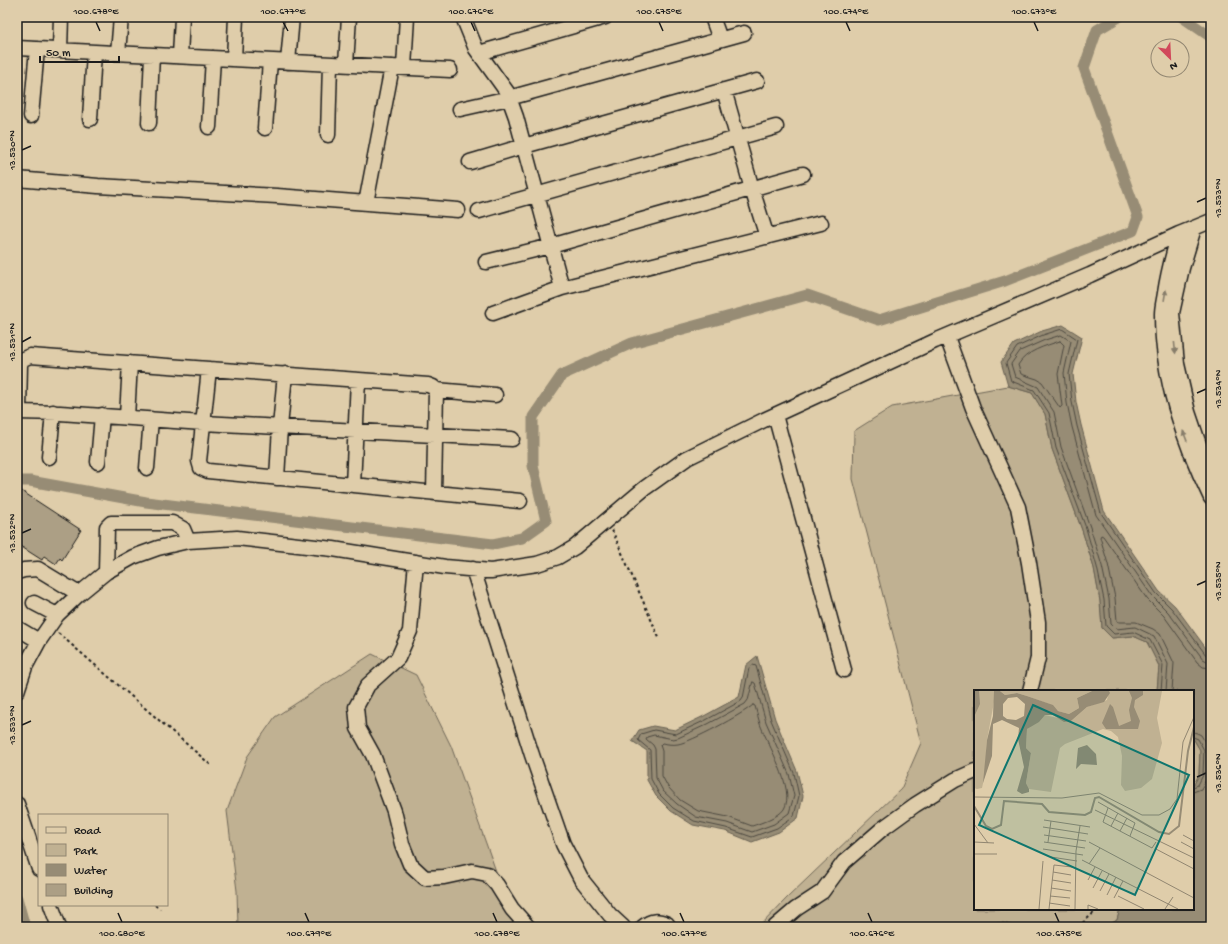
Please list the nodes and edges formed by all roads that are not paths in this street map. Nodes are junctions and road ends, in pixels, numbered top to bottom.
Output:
1 (61, 17) edge
2 (121, 17) edge
3 (182, 17) edge
4 (236, 17) edge
5 (292, 17) edge
6 (349, 17) edge
7 (407, 17) edge
8 (463, 17) edge
9 (605, 17) edge
10 (712, 17) edge
11 (744, 32) dead end
12 (720, 39) junction
13 (17, 48) edge
14 (37, 49) junction
15 (60, 50) junction
16 (94, 52) junction
17 (118, 53) junction
18 (479, 53) junction
19 (152, 54) junction
20 (180, 56) junction
21 (213, 58) junction
22 (234, 59) junction
23 (270, 60) junction
24 (288, 62) junction
25 (330, 64) junction
26 (346, 64) junction
27 (398, 67) junction
28 (450, 70) dead end
29 (757, 81) dead end
30 (724, 90) junction
31 (509, 98) junction
32 (460, 109) dead end
33 (31, 116) dead end
34 (90, 119) dead end
35 (149, 123) dead end
36 (209, 127) dead end
37 (776, 127) dead end
38 (265, 128) dead end
39 (328, 135) dead end
40 (738, 138) junction
41 (524, 146) junction
42 (470, 162) dead end
43 (802, 174) dead end
44 (17, 179) edge
45 (752, 188) junction
46 (537, 195) junction
47 (366, 203) junction
48 (458, 210) dead end
49 (479, 211) dead end
50 (1211, 221) edge
51 (822, 223) dead end
52 (1194, 228) junction
53 (1179, 234) junction
54 (767, 237) junction
55 (551, 246) junction
56 (486, 262) dead end
57 (562, 288) junction
58 (494, 313) dead end
59 (946, 337) junction
60 (130, 363) junction
61 (209, 369) junction
62 (285, 374) junction
63 (358, 380) junction
64 (436, 390) junction
65 (495, 395) dead end
66 (18, 411) edge
67 (53, 412) junction
68 (102, 415) junction
69 (775, 415) junction
70 (127, 417) junction
71 (151, 419) junction
72 (203, 423) junction
73 (280, 427) junction
74 (356, 431) junction
75 (435, 435) junction
76 (512, 439) dead end
77 (49, 457) dead end
78 (98, 462) dead end
79 (147, 468) dead end
80 (1211, 476) edge
81 (278, 478) junction
82 (353, 485) junction
83 (434, 493) junction
84 (1211, 498) edge
85 (520, 501) dead end
86 (188, 541) junction
87 (416, 562) junction
88 (473, 569) junction
89 (17, 572) edge
90 (106, 572) junction
91 (79, 594) junction
92 (34, 603) dead end
93 (53, 620) junction
94 (17, 628) edge
95 (39, 641) junction
96 (844, 670) dead end
97 (1030, 690) edge
98 (17, 691) edge
99 (974, 771) edge
100 (17, 804) edge
101 (38, 866) edge
102 (52, 906) edge
103 (59, 927) edge
104 (528, 927) edge
105 (623, 927) edge
106 (643, 927) edge
107 (668, 927) edge
108 (775, 927) edge

1 - 15 street
2 - 17 street
3 - 20 street
4 - 22 street
5 - 24 street
6 - 26 street
7 - 27 street
8 - 18 street
9 - 18 street
10 - 12 street
11 - 12 street
12 - 31 street
13 - 14 street
14 - 15 street
14 - 33 street
15 - 16 street
16 - 17 street
16 - 34 street
17 - 19 street
18 - 31 street
19 - 20 street
19 - 35 street
20 - 21 street
21 - 22 street
21 - 36 street
22 - 23 street
23 - 24 street
23 - 38 street
24 - 25 street
25 - 26 street
25 - 39 street
26 - 27 street
27 - 28 street
27 - 47 street
29 - 30 street
30 - 40 street
30 - 41 street
31 - 32 street
31 - 41 street
37 - 40 street
40 - 45 street
40 - 46 street
41 - 42 street
41 - 46 street
43 - 45 street
44 - 47 street
45 - 54 street
45 - 55 street
46 - 49 street
46 - 55 street
47 - 48 street
50 - 52 street
51 - 54 street
52 - 53 street
52 -> 80 street
53 - 59 street
84 -> 53 street
54 - 57 street
55 - 56 street
55 - 57 street
57 - 58 street
59 - 69 street
59 - 97 street
60 - 61 street
60 - 66 street
60 - 70 street
61 - 62 street
61 - 72 street
62 - 63 street
62 - 73 street
63 - 64 street
63 - 74 street
64 - 65 street
64 - 75 street
66 - 67 street
67 - 68 street
67 - 77 street
68 - 70 street
68 - 78 street
69 - 88 street
69 - 96 street
70 - 71 street
71 - 72 street
71 - 79 street
72 - 73 street
72 - 81 street
73 - 74 street
73 - 81 street
74 - 75 street
74 - 82 street
75 - 76 street
75 - 83 street
81 - 82 street
82 - 83 street
83 - 85 street
86 - 87 street
86 - 90 street
86 - 90 street
87 - 88 street
87 - 104 street
88 - 105 street
89 - 91 street
90 - 91 street
91 - 93 street
92 - 93 street
93 - 95 street
94 - 95 street
95 - 98 street
99 - 108 street
100 - 101 street
102 - 103 street
106 - 107 street

